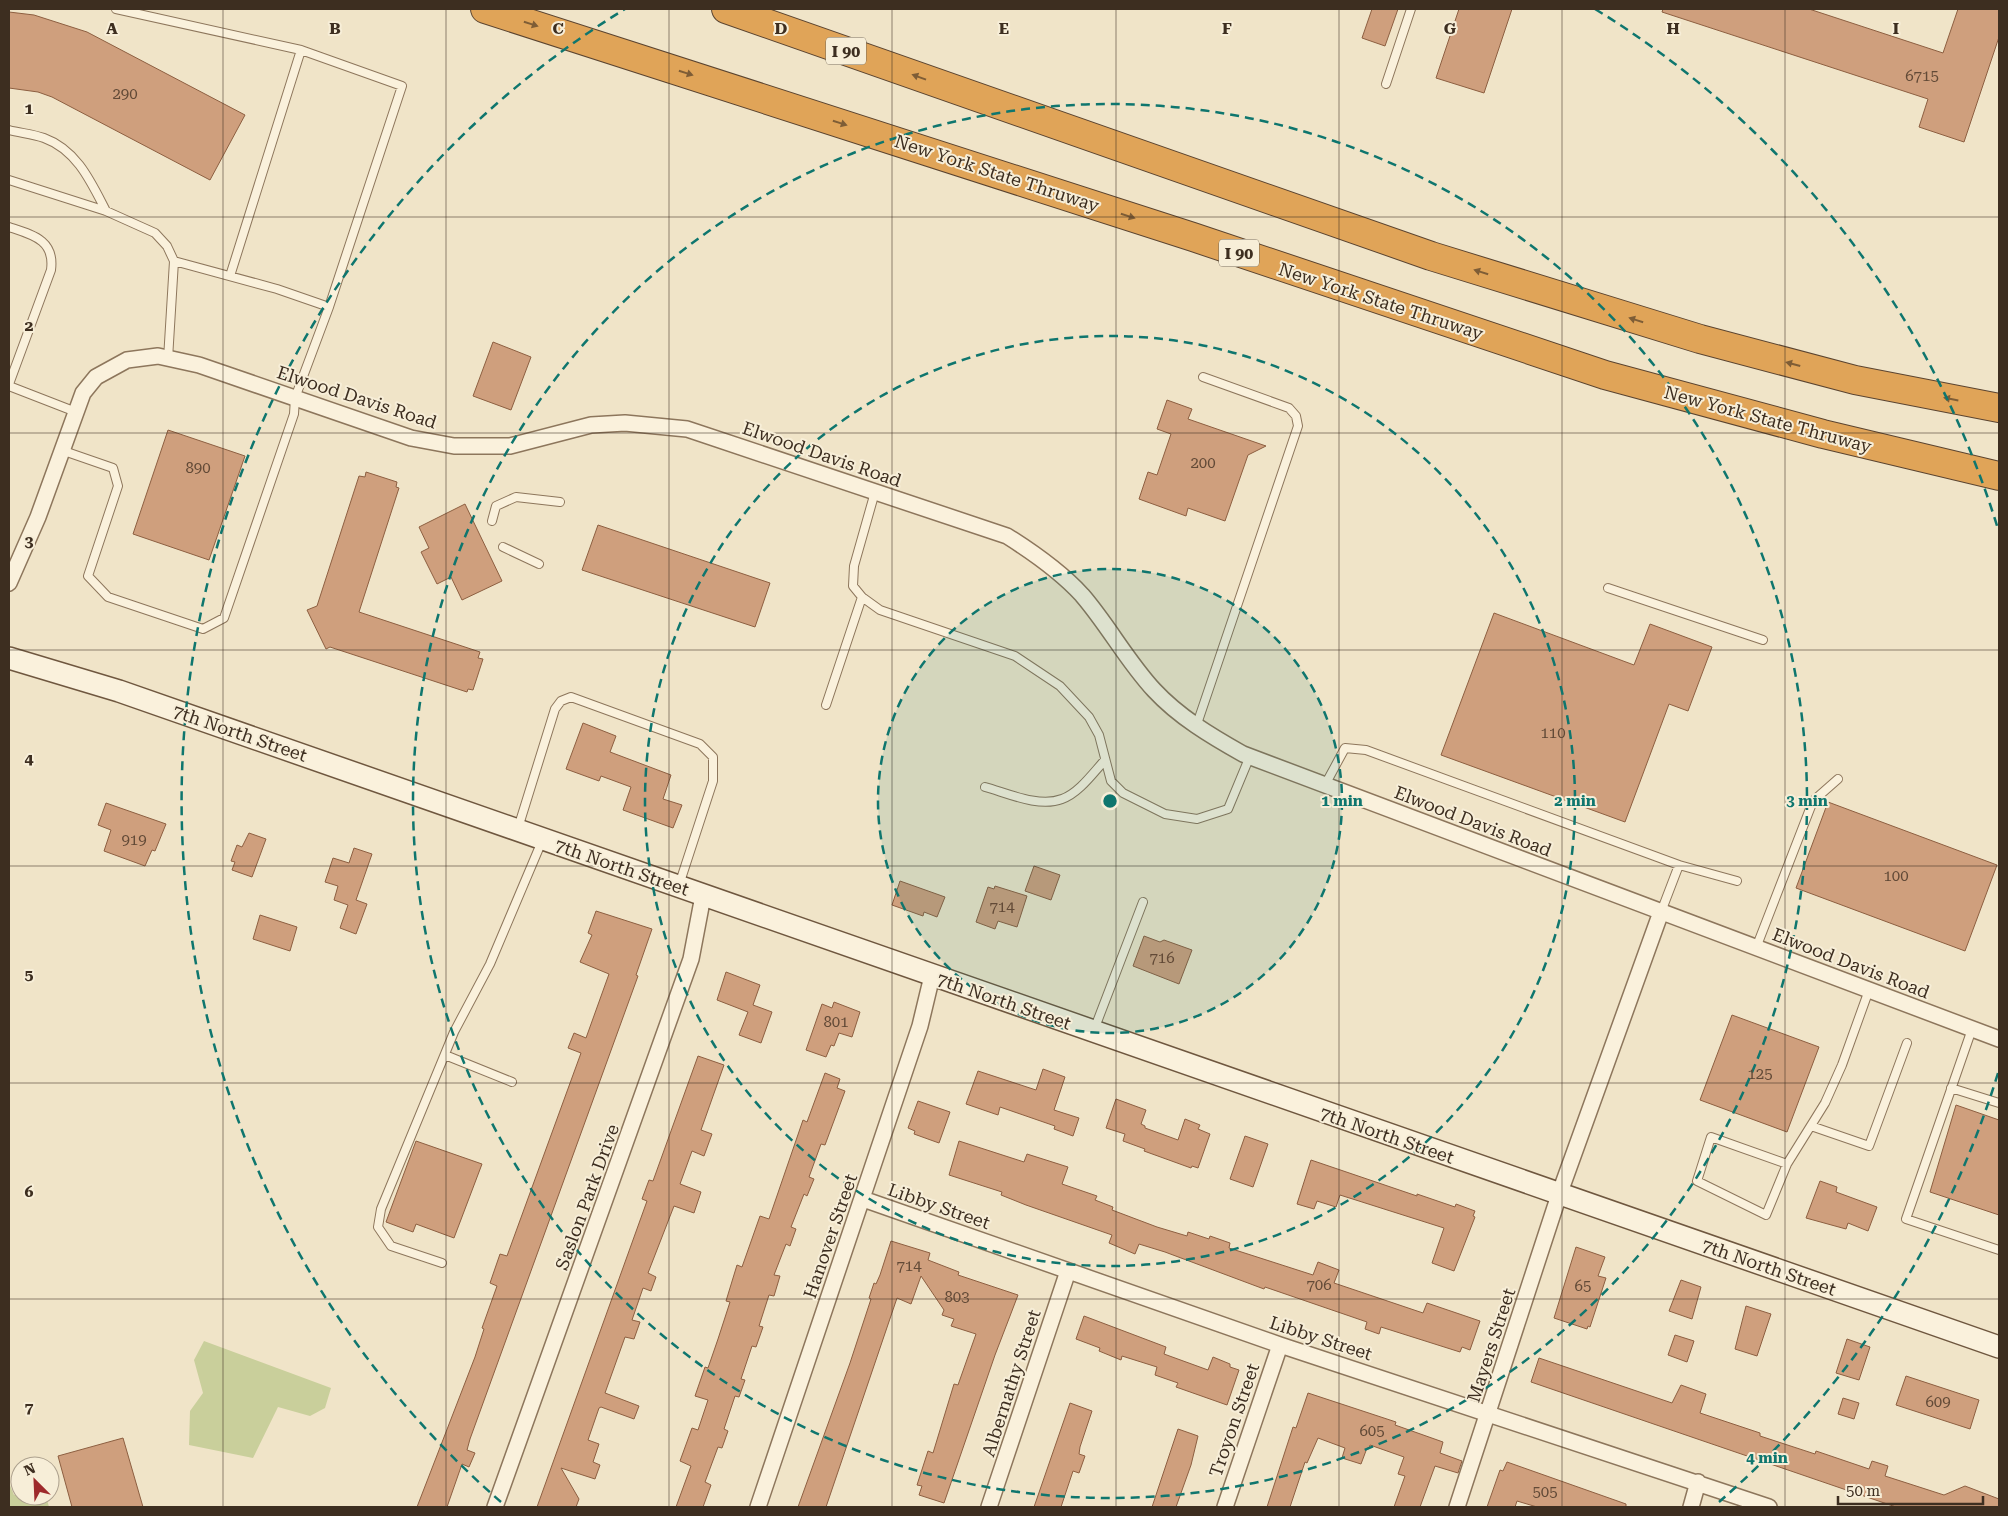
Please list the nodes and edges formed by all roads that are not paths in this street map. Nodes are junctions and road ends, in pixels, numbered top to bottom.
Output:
1 (116, 9) edge
2 (485, 9) edge
3 (726, 9) edge
4 (1411, 9) edge
5 (301, 50) junction
6 (1386, 84) dead end
7 (9, 130) edge
8 (9, 180) edge
9 (106, 211) junction
10 (9, 227) edge
11 (174, 261) junction
12 (230, 276) junction
13 (329, 307) junction
14 (168, 358) junction
15 (1203, 377) dead end
16 (9, 385) edge
17 (295, 398) junction
18 (1999, 408) edge
19 (76, 412) junction
20 (61, 450) junction
21 (1999, 476) edge
22 (875, 492) junction
23 (560, 502) dead end
24 (492, 521) dead end
25 (503, 547) dead end
26 (539, 564) dead end
27 (9, 583) edge
28 (1608, 588) dead end
29 (862, 597) junction
30 (1763, 640) dead end
31 (9, 658) edge
32 (826, 705) dead end
33 (1196, 727) junction
34 (1250, 756) junction
35 (1105, 760) junction
36 (1838, 780) dead end
37 (1325, 785) junction
38 (985, 787) dead end
39 (517, 830) junction
40 (543, 840) junction
41 (1679, 864) junction
42 (1737, 881) dead end
43 (678, 887) junction
44 (703, 896) junction
45 (1143, 902) dead end
46 (1661, 912) junction
47 (1756, 948) junction
48 (932, 976) junction
49 (1869, 990) junction
50 (1972, 1029) junction
51 (1093, 1032) junction
52 (1999, 1039) edge
53 (1906, 1043) dead end
54 (444, 1055) junction
55 (512, 1082) dead end
56 (1951, 1088) junction
57 (1999, 1102) edge
58 (1811, 1126) junction
59 (1787, 1164) junction
60 (1560, 1195) junction
61 (863, 1199) junction
62 (1999, 1250) edge
63 (442, 1263) dead end
64 (1068, 1271) junction
65 (1280, 1345) junction
66 (1999, 1347) edge
67 (1488, 1413) junction
68 (1698, 1482) junction
69 (495, 1507) edge
70 (758, 1507) edge
71 (990, 1507) edge
72 (1224, 1507) edge
73 (1457, 1507) edge
74 (1691, 1507) edge
75 (1770, 1507) edge

1 - 5 lane
2 -> 21 highway, New York State Thruway / I 90
18 -> 3 highway, I 90
4 - 6 lane
5 - 12 lane
5 - 13 lane
7 - 9 lane
8 - 9 lane
9 - 11 lane
10 - 16 lane
11 - 12 lane
11 - 14 lane
12 - 13 lane
13 - 17 lane
14 - 17 street, Elwood Davis Road
14 - 19 street, Elwood Davis Road
15 - 33 lane
16 - 19 lane
17 - 20 lane
17 - 22 street, Elwood Davis Road
19 - 20 street, Elwood Davis Road
20 - 27 street, Elwood Davis Road
22 - 29 lane
22 - 33 street, Elwood Davis Road
23 - 24 lane
25 - 26 lane
28 - 30 lane
29 - 32 lane
29 - 35 lane
31 - 39 street, 7th North Street
33 - 34 street, Elwood Davis Road
34 - 35 lane
34 - 37 street, Elwood Davis Road
35 - 38 lane
36 - 47 lane
37 - 41 lane
37 - 46 street, Elwood Davis Road
39 - 40 street, 7th North Street
39 - 43 lane
40 - 43 street, 7th North Street
40 - 54 lane
41 - 42 lane
41 - 46 lane
43 - 44 street, 7th North Street
44 - 48 street, 7th North Street
44 - 69 street, Saslon Park Drive
45 - 51 lane
46 - 47 street, Elwood Davis Road
46 - 60 street
47 - 49 street, Elwood Davis Road
48 - 51 street, 7th North Street
48 - 61 street, Hanover Street
49 - 50 street, Elwood Davis Road
49 - 58 lane
50 - 52 street, Elwood Davis Road
50 - 56 lane
51 - 60 street, 7th North Street
53 - 58 lane
54 - 55 lane
54 - 63 lane
56 - 57 lane
56 - 62 lane
58 - 59 lane
59 - 59 lane
60 - 66 street, 7th North Street
60 - 67 street, Mayers Street
61 - 64 street, Libby Street
61 - 70 street, Hanover Street
64 - 65 street, Libby Street
64 - 71 street, Albernathy Street
65 - 67 street, Libby Street
65 - 72 street, Troyon Street
67 - 68 street, Libby Street
67 - 73 street, Mayers Street
68 - 74 street
68 - 75 street, Libby Street

